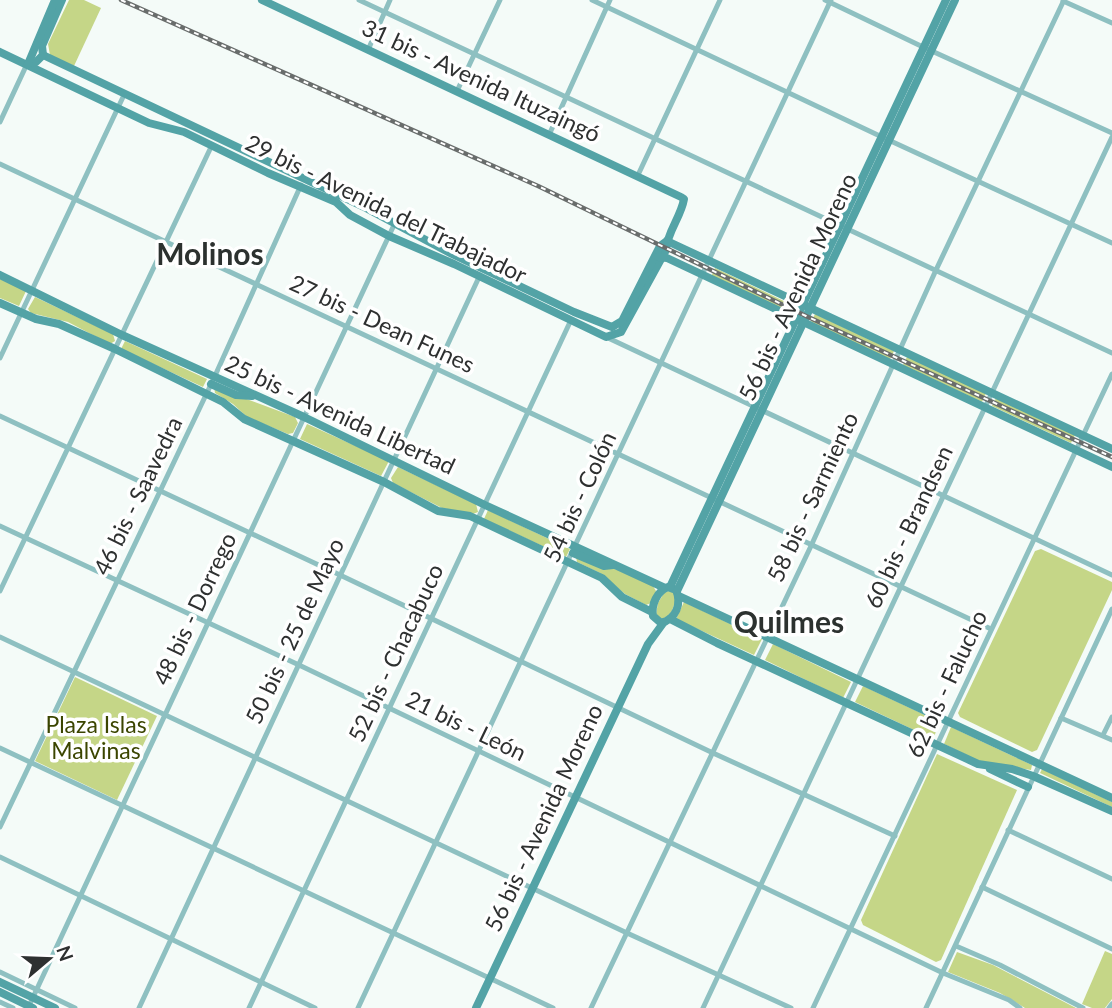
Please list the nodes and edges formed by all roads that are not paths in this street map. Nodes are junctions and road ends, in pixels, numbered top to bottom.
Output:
1 (55, 0) edge
2 (62, 0) edge
3 (262, 0) edge
4 (359, 0) edge
5 (390, 0) edge
6 (500, 0) edge
7 (592, 0) edge
8 (610, 0) edge
9 (720, 0) edge
10 (946, 0) edge
11 (955, 0) edge
12 (1063, 0) edge
13 (829, 1) edge
14 (278, 3) edge
15 (607, 7) junction
16 (384, 12) junction
17 (1112, 23) edge
18 (927, 49) junction
19 (368, 50) junction
20 (696, 50) junction
21 (0, 51) edge
22 (474, 54) junction
23 (43, 55) junction
24 (28, 64) junction
25 (80, 74) junction
26 (76, 87) junction
27 (457, 91) junction
28 (1022, 92) junction
29 (789, 93) junction
30 (124, 95) junction
31 (566, 97) junction
32 (120, 108) junction
33 (153, 108) junction
34 (0, 122) edge
35 (149, 123) junction
36 (549, 135) junction
37 (1112, 135) edge
38 (885, 138) junction
39 (656, 139) junction
40 (214, 142) junction
41 (0, 164) edge
42 (638, 175) junction
43 (302, 182) junction
44 (980, 182) junction
45 (746, 184) junction
46 (76, 200) junction
47 (1070, 223) junction
48 (394, 225) junction
49 (843, 229) junction
50 (389, 236) junction
51 (667, 241) junction
52 (166, 242) junction
53 (430, 242) junction
54 (1112, 243) edge
55 (425, 253) junction
56 (659, 257) junction
57 (709, 262) junction
58 (936, 270) junction
59 (481, 273) junction
60 (0, 275) edge
61 (703, 276) junction
62 (256, 284) junction
63 (31, 289) junction
64 (0, 303) edge
65 (806, 306) junction
66 (21, 313) junction
67 (1028, 315) junction
68 (572, 316) junction
69 (800, 321) junction
70 (612, 325) junction
71 (347, 326) junction
72 (122, 335) junction
73 (604, 336) junction
74 (116, 349) junction
75 (901, 349) junction
76 (1112, 353) edge
77 (0, 358) edge
78 (662, 363) junction
79 (895, 364) junction
80 (437, 369) junction
81 (1112, 374) edge
82 (213, 381) junction
83 (207, 393) junction
84 (992, 393) junction
85 (985, 406) junction
86 (757, 409) junction
87 (528, 412) junction
88 (0, 416) edge
89 (304, 417) junction
90 (1083, 435) junction
91 (293, 441) junction
92 (69, 449) junction
93 (1112, 449) edge
94 (1076, 450) junction
95 (618, 453) junction
96 (853, 453) junction
97 (395, 460) junction
98 (1112, 467) edge
99 (384, 482) junction
100 (159, 492) junction
101 (941, 496) junction
102 (715, 500) junction
103 (485, 505) junction
104 (478, 520) junction
105 (0, 526) edge
106 (250, 533) junction
107 (26, 538) junction
108 (1034, 539) junction
109 (811, 546) junction
110 (574, 550) junction
111 (569, 563) junction
112 (340, 575) junction
113 (1112, 575) edge
114 (116, 582) junction
115 (901, 587) junction
116 (0, 591) edge
117 (673, 591) junction
118 (1112, 609) edge
119 (653, 615) junction
120 (432, 619) junction
121 (667, 621) junction
122 (207, 624) junction
123 (992, 629) junction
124 (767, 636) junction
125 (0, 637) edge
126 (648, 644) junction
127 (756, 660) junction
128 (522, 662) junction
129 (299, 665) junction
130 (74, 672) junction
131 (858, 680) junction
132 (846, 703) junction
133 (618, 706) junction
134 (389, 708) junction
135 (164, 714) junction
136 (1112, 717) edge
137 (1061, 718) junction
138 (948, 722) junction
139 (1103, 736) junction
140 (1112, 740) edge
141 (937, 745) junction
142 (0, 748) edge
143 (478, 752) junction
144 (712, 753) junction
145 (255, 757) junction
146 (29, 762) junction
147 (978, 764) junction
148 (1039, 764) junction
149 (1033, 776) junction
150 (1028, 787) junction
151 (805, 795) junction
152 (575, 797) junction
153 (1112, 798) edge
154 (346, 801) junction
155 (121, 805) junction
156 (1112, 811) edge
157 (0, 827) edge
158 (1008, 830) junction
159 (895, 836) junction
160 (670, 842) junction
161 (436, 843) junction
162 (213, 848) junction
163 (0, 857) edge
164 (1112, 879) edge
165 (761, 886) junction
166 (533, 887) junction
167 (982, 887) junction
168 (304, 891) junction
169 (80, 896) junction
170 (851, 928) junction
171 (394, 933) junction
172 (626, 933) junction
173 (171, 938) junction
174 (956, 946) junction
175 (1112, 950) edge
176 (0, 972) edge
177 (943, 973) junction
178 (718, 974) junction
179 (489, 978) junction
180 (0, 982) edge
181 (261, 983) junction
182 (0, 992) edge
183 (0, 1002) edge
184 (32, 1002) edge
185 (13, 1008) edge
186 (55, 1008) edge
187 (75, 1008) edge
188 (139, 1008) edge
189 (249, 1008) edge
190 (314, 1008) edge
191 (359, 1008) edge
192 (476, 1008) edge
193 (553, 1008) edge
194 (591, 1008) edge
195 (703, 1008) edge
196 (791, 1008) edge
197 (813, 1008) edge
198 (926, 1008) edge
199 (1020, 1008) edge
200 (1083, 1008) edge

1 - 24 main road
2 - 23 main road
3 - 14 main road, 31 bis - Avenida Ituzaingó
4 - 16 street
5 - 16 street
6 - 22 street
7 - 15 street
8 - 15 street
9 - 20 street
10 - 18 main road, 56 bis - Avenida Moreno
11 - 18 main road, 56 bis - Avenida Moreno
12 - 17 street
12 - 28 street, 58 bis - Sarmiento
13 - 18 street
13 - 29 street, 54 bis - Colón
14 - 19 main road, 31 bis - Avenida Ituzaingó
15 - 20 street
15 - 31 street
16 - 19 street
16 - 22 street
18 - 28 street
18 - 38 main road, 56 bis - Avenida Moreno
19 - 27 main road, 31 bis - Avenida Ituzaingó
20 - 29 street
20 - 39 street
21 - 24 main road, 29 bis - Avenida del Trabajador
22 - 27 street
22 - 31 street
23 - 24 main road
23 - 25 main road, 29 bis - Avenida del Trabajador
24 - 26 main road, 29 bis - Avenida del Trabajador
24 - 34 street
25 - 26 main road
25 - 30 main road, 29 bis - Avenida del Trabajador
26 - 32 main road, 29 bis - Avenida del Trabajador
27 - 36 main road, 31 bis - Avenida Ituzaingó
28 - 37 street
28 - 44 street, 58 bis - Sarmiento
29 - 38 street
29 - 45 street, 54 bis - Colón
30 - 32 street
30 - 33 main road, 29 bis - Avenida del Trabajador
31 - 36 street
31 - 39 street
32 - 35 main road, 29 bis - Avenida del Trabajador
32 - 46 street
33 - 35 main road
33 - 40 main road, 29 bis - Avenida del Trabajador
35 - 40 main road, 29 bis - Avenida del Trabajador
36 - 42 main road, 31 bis - Avenida Ituzaingó
37 - 47 street, 60 bis - Brandsen
38 - 44 street
38 - 49 main road, 56 bis - Avenida Moreno
39 - 42 street
39 - 45 street
40 - 43 main road, 29 bis - Avenida del Trabajador
40 - 52 street
41 - 46 street, 27 bis - Dean Funes
42 - 51 main road, 31 bis - Avenida Ituzaingó
43 - 48 main road, 29 bis - Avenida del Trabajador
43 - 50 main road, 29 bis - Avenida del Trabajador
43 - 62 street, 46 bis - Saavedra
44 - 47 street
44 - 58 street, 58 bis - Sarmiento
45 - 49 street
45 - 57 street, 54 bis - Colón
46 - 52 street, 27 bis - Dean Funes
46 - 63 street
47 - 54 street
47 - 67 street, 60 bis - Brandsen
48 - 50 street, 48 bis - Dorrego
48 - 53 main road, 29 bis - Avenida del Trabajador
49 - 58 street
49 - 65 main road, 56 bis - Avenida Moreno
50 - 55 main road, 29 bis - Avenida del Trabajador
50 - 71 street, 48 bis - Dorrego
51 - 56 main road
51 - 57 main road
52 - 62 street, 27 bis - Dean Funes
52 - 72 street
53 - 55 main road
53 - 59 main road, 29 bis - Avenida del Trabajador
55 - 59 main road, 29 bis - Avenida del Trabajador
56 - 61 main road
56 - 70 main road
56 - 73 main road
57 - 61 street, 54 bis - Colón
57 - 65 main road
58 - 67 street
58 - 75 street, 58 bis - Sarmiento
59 - 68 main road, 29 bis - Avenida del Trabajador
59 - 80 street, 50 bis - 25 de Mayo
60 - 63 main road, 25 bis - Avenida Libertad
61 - 69 main road
61 - 78 street, 54 bis - Colón
62 - 71 street, 27 bis - Dean Funes
62 - 82 street, 46 bis - Saavedra
63 - 66 street
63 - 72 main road, 25 bis - Avenida Libertad
64 - 66 main road, 25 bis - Avenida Libertad
65 - 69 main road, 56 bis - Avenida Moreno
65 - 75 main road
66 - 74 main road, 25 bis - Avenida Libertad
66 - 77 street
67 - 76 street
67 - 84 street, 60 bis - Brandsen
68 - 70 main road, 29 bis - Avenida del Trabajador
68 - 73 main road, 29 bis - Avenida del Trabajador
68 - 87 street, 52 bis - Chacabuco
69 - 79 main road
69 - 86 main road, 56 bis - Avenida Moreno
70 - 73 main road
71 - 80 street, 27 bis - Dean Funes
71 - 89 street, 48 bis - Dorrego
72 - 74 street
72 - 82 main road, 25 bis - Avenida Libertad
73 - 78 street, 29 bis - Avenida del Trabajador
74 - 83 main road, 25 bis - Avenida Libertad
74 - 92 street
75 - 79 street, 58 bis - Sarmiento
75 - 84 main road
78 - 86 street, 29 bis - Avenida del Trabajador
78 - 95 street, 54 bis - Colón
79 - 85 main road
79 - 96 street, 58 bis - Sarmiento
80 - 87 street, 27 bis - Dean Funes
80 - 97 street, 50 bis - 25 de Mayo
81 - 90 street, 62 bis - Falucho
82 - 83 street, 46 bis - Saavedra
82 - 89 main road, 25 bis - Avenida Libertad
83 - 91 main road, 25 bis - Avenida Libertad
83 - 100 street, 46 bis - Saavedra
84 - 85 street, 60 bis - Brandsen
84 - 90 main road
85 - 94 main road
85 - 101 street, 60 bis - Brandsen
86 - 96 street, 29 bis - Avenida del Trabajador
86 - 102 main road, 56 bis - Avenida Moreno
87 - 95 street, 27 bis - Dean Funes
87 - 103 street, 52 bis - Chacabuco
88 - 92 street
89 - 91 street, 48 bis - Dorrego
89 - 97 main road, 25 bis - Avenida Libertad
90 - 93 main road
90 - 94 street, 62 bis - Falucho
91 - 99 main road, 25 bis - Avenida Libertad
91 - 106 street, 48 bis - Dorrego
92 - 100 street
92 - 107 street
94 - 98 main road
94 - 108 street, 62 bis - Falucho
95 - 102 street, 27 bis - Dean Funes
95 - 110 street, 54 bis - Colón
96 - 101 street, 29 bis - Avenida del Trabajador
96 - 109 street, 58 bis - Sarmiento
97 - 99 street, 50 bis - 25 de Mayo
97 - 103 main road, 25 bis - Avenida Libertad
99 - 104 main road, 25 bis - Avenida Libertad
99 - 112 street, 50 bis - 25 de Mayo
100 - 106 street
100 - 114 street, 46 bis - Saavedra
101 - 108 street, 29 bis - Avenida del Trabajador
101 - 115 street, 60 bis - Brandsen
102 - 109 street, 27 bis - Dean Funes
102 - 117 main road, 56 bis - Avenida Moreno
103 - 104 street, 52 bis - Chacabuco
103 - 110 main road, 25 bis - Avenida Libertad
104 - 111 main road, 25 bis - Avenida Libertad
104 - 120 street, 52 bis - Chacabuco
105 - 107 street, 21 bis - León
106 - 112 street
106 - 122 street, 48 bis - Dorrego
107 - 114 street, 21 bis - León
107 - 116 street
108 - 113 street, 29 bis - Avenida del Trabajador
108 - 123 street, 62 bis - Falucho
109 - 115 street, 27 bis - Dean Funes
109 - 124 street, 58 bis - Sarmiento
110 - 111 street, 54 bis - Colón
110 - 117 main road, 25 bis - Avenida Libertad
111 - 119 main road, 25 bis - Avenida Libertad
111 - 128 street, 54 bis - Colón
112 - 120 street
112 - 129 street, 50 bis - 25 de Mayo
114 - 122 street, 21 bis - León
114 - 130 street, 46 bis - Saavedra
115 - 123 street, 27 bis - Dean Funes
115 - 131 street, 60 bis - Brandsen
117 - 119 main road, 56 bis - Avenida Moreno
117 - 121 main road, 56 bis - Avenida Moreno
117 - 124 main road, 25 bis - Avenida Libertad
118 - 137 street
119 - 121 main road, 25 bis - Avenida Libertad
119 - 126 main road, 56 bis - Avenida Moreno
120 - 128 street
120 - 134 street, 52 bis - Chacabuco
121 - 126 main road, 56 bis - Avenida Moreno
121 - 127 main road, 25 bis - Avenida Libertad
122 - 129 street, 21 bis - León
122 - 135 street, 48 bis - Dorrego
123 - 138 street, 62 bis - Falucho
124 - 127 street, 58 bis - Sarmiento
124 - 131 main road, 25 bis - Avenida Libertad
125 - 130 street
126 - 133 main road, 56 bis - Avenida Moreno
127 - 132 main road, 25 bis - Avenida Libertad
127 - 144 street, 58 bis - Sarmiento
128 - 133 street
128 - 143 street, 54 bis - Colón
129 - 134 street, 21 bis - León
129 - 145 street, 50 bis - 25 de Mayo
130 - 135 street
130 - 146 street, 46 bis - Saavedra
131 - 132 street, 60 bis - Brandsen
131 - 138 main road, 25 bis - Avenida Libertad
132 - 141 main road, 25 bis - Avenida Libertad
132 - 151 street, 60 bis - Brandsen
133 - 144 street
133 - 152 main road, 56 bis - Avenida Moreno
134 - 143 street, 21 bis - León
134 - 154 street, 52 bis - Chacabuco
135 - 145 street
135 - 155 street, 48 bis - Dorrego
136 - 139 street
137 - 139 street
137 - 148 street
138 - 141 street, 62 bis - Falucho
138 - 148 main road, 25 bis - Avenida Libertad
139 - 140 street
141 - 147 main road, 25 bis - Avenida Libertad
141 - 159 street, 62 bis - Falucho
142 - 146 street
143 - 152 street, 21 bis - León
143 - 161 street, 54 bis - Colón
144 - 151 street
144 - 160 street, 58 bis - Sarmiento
145 - 154 street
145 - 162 street, 50 bis - 25 de Mayo
146 - 155 street
146 - 157 street, 46 bis - Saavedra
147 - 149 main road
147 - 150 main road, 25 bis - Avenida Libertad
148 - 149 street
148 - 153 main road, 25 bis - Avenida Libertad
149 - 150 street
149 - 156 main road
150 - 158 street
151 - 159 street
151 - 165 street, 60 bis - Brandsen
152 - 160 street, 21 bis - León
152 - 166 main road, 56 bis - Avenida Moreno
154 - 161 street
154 - 168 street, 52 bis - Chacabuco
155 - 162 street
155 - 169 street, 48 bis - Dorrego
158 - 164 street
158 - 167 street
159 - 170 street, 62 bis - Falucho
160 - 165 street, 21 bis - León
160 - 172 street, 58 bis - Sarmiento
161 - 166 street
161 - 171 street, 54 bis - Colón
162 - 168 street
162 - 173 street, 50 bis - 25 de Mayo
163 - 169 street
165 - 170 street, 21 bis - León
165 - 178 street, 60 bis - Brandsen
166 - 172 street
166 - 179 main road, 56 bis - Avenida Moreno
167 - 174 street
167 - 175 street
168 - 171 street
168 - 181 street, 52 bis - Chacabuco
169 - 173 street
169 - 184 street, 48 bis - Dorrego
170 - 177 street, 21 bis - León
170 - 197 street, 62 bis - Falucho
171 - 179 street
171 - 191 street, 54 bis - Colón
172 - 178 street
172 - 194 street, 58 bis - Sarmiento
173 - 181 street
173 - 188 street, 50 bis - 25 de Mayo
174 - 177 street
174 - 200 street
176 - 184 street
177 - 198 street
177 - 199 street, 21 bis - León
178 - 195 street, 60 bis - Brandsen
178 - 196 street
179 - 192 main road, 56 bis - Avenida Moreno
179 - 193 street
180 - 184 main road
181 - 189 street, 52 bis - Chacabuco
181 - 190 street
182 - 184 main road
183 - 185 street
184 - 186 main road
184 - 187 street

